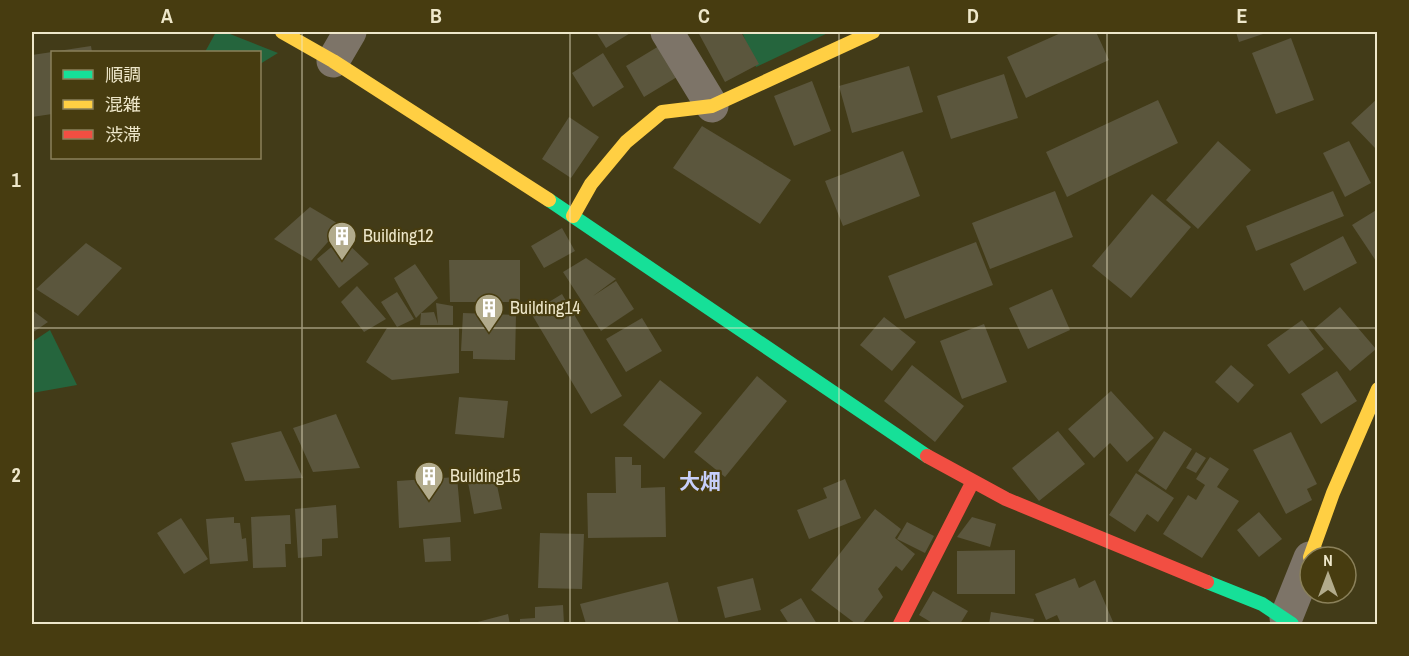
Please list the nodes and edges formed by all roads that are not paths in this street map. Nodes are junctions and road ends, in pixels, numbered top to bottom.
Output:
1 (282, 32) edge
2 (350, 32) edge
3 (667, 32) edge
4 (873, 32) edge
5 (333, 61) junction
6 (712, 106) junction
7 (573, 216) junction
8 (1377, 389) edge
9 (972, 483) junction
10 (1314, 545) edge
11 (1298, 594) edge
12 (1289, 621) edge
13 (900, 624) edge

1 - 5 street
2 - 5 street
3 - 6 street
4 - 6 street
5 - 7 street
6 - 7 street
7 - 9 street
8 - 10 street
9 - 12 street
9 - 13 street
11 - 12 street

